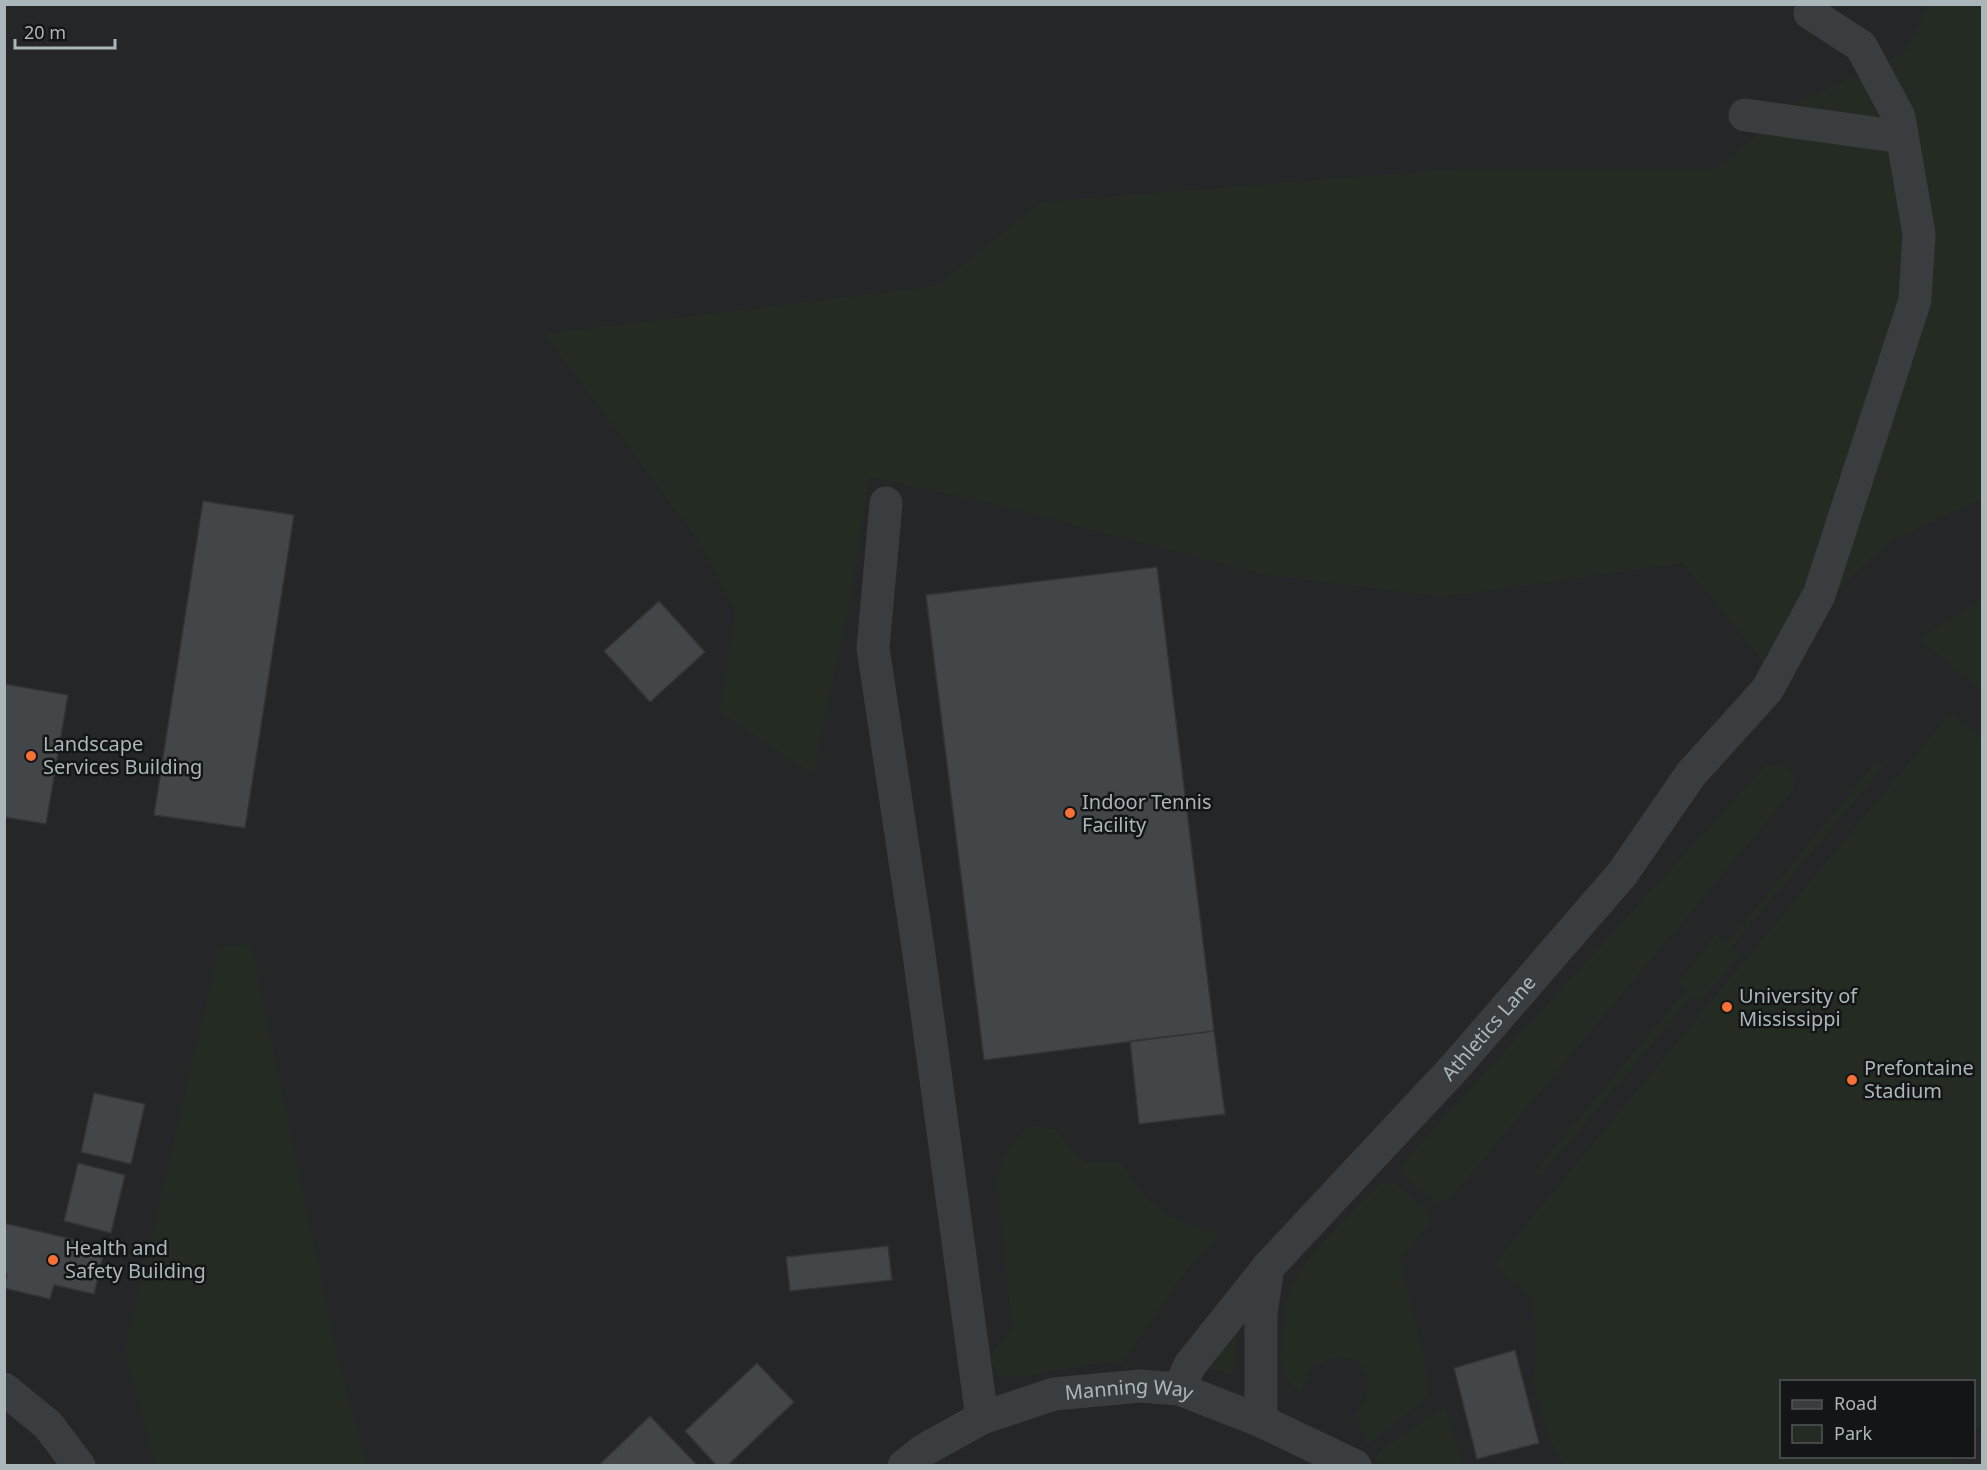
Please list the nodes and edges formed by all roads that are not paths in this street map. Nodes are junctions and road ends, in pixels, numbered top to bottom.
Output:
1 (1810, 12) dead end
2 (1745, 115) dead end
3 (1902, 136) junction
4 (885, 503) dead end
5 (1269, 1266) junction
6 (4, 1389) edge
7 (1179, 1389) junction
8 (982, 1418) junction
9 (1261, 1421) junction
10 (79, 1466) edge
11 (904, 1466) edge
12 (1355, 1466) edge

1 - 3 street, Athletics Lane
2 - 3 street
3 - 5 street, Athletics Lane
4 - 8 street
5 - 7 street, Athletics Lane
5 - 9 street
6 - 10 street
7 - 8 street, Manning Way
7 - 9 street, Manning Way
8 - 11 street, Manning Way
9 - 12 street, Manning Way

